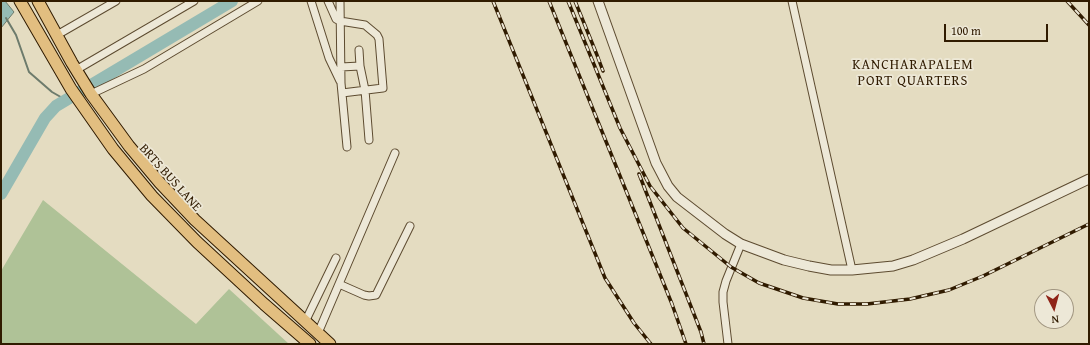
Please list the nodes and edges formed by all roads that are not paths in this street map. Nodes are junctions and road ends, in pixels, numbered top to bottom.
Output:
1 (20, 1) edge
2 (38, 1) edge
3 (116, 1) edge
4 (194, 1) edge
5 (258, 1) edge
6 (311, 1) edge
7 (328, 1) edge
8 (340, 1) edge
9 (598, 1) edge
10 (792, 1) edge
11 (340, 21) junction
12 (57, 35) junction
13 (359, 50) dead end
14 (341, 66) junction
15 (360, 66) junction
16 (76, 70) junction
17 (341, 83) junction
18 (78, 86) junction
19 (365, 90) junction
20 (342, 93) junction
21 (86, 98) junction
22 (369, 140) dead end
23 (347, 147) dead end
24 (395, 153) dead end
25 (1089, 179) edge
26 (410, 226) dead end
27 (741, 244) junction
28 (336, 258) dead end
29 (852, 270) junction
30 (339, 284) junction
31 (323, 286) junction
32 (335, 292) junction
33 (306, 322) junction
34 (318, 333) junction
35 (310, 344) edge
36 (322, 344) edge
37 (330, 344) edge
38 (728, 344) edge

1 - 18 main road
2 - 12 main road
2 - 18 main road
3 - 12 street
4 - 16 street
5 - 21 street
6 - 17 street
7 - 11 street
8 - 11 street
9 - 27 street
10 - 29 street
11 - 14 street
11 - 19 street
12 - 16 main road
13 - 15 street
14 - 15 street
14 - 17 street
15 - 19 street
16 - 18 main road
17 - 20 street
18 - 21 main road
19 - 20 street
19 - 22 street
20 - 23 street
21 - 33 main road
21 - 35 main road
21 - 36 main road, BRTS BUS LANE
24 - 30 street
25 - 29 street
26 - 30 street
27 - 29 street
27 - 38 street
28 - 31 street
30 - 32 street
31 - 32 street
31 - 33 street
32 - 34 street
33 - 34 main road
34 - 37 main road

